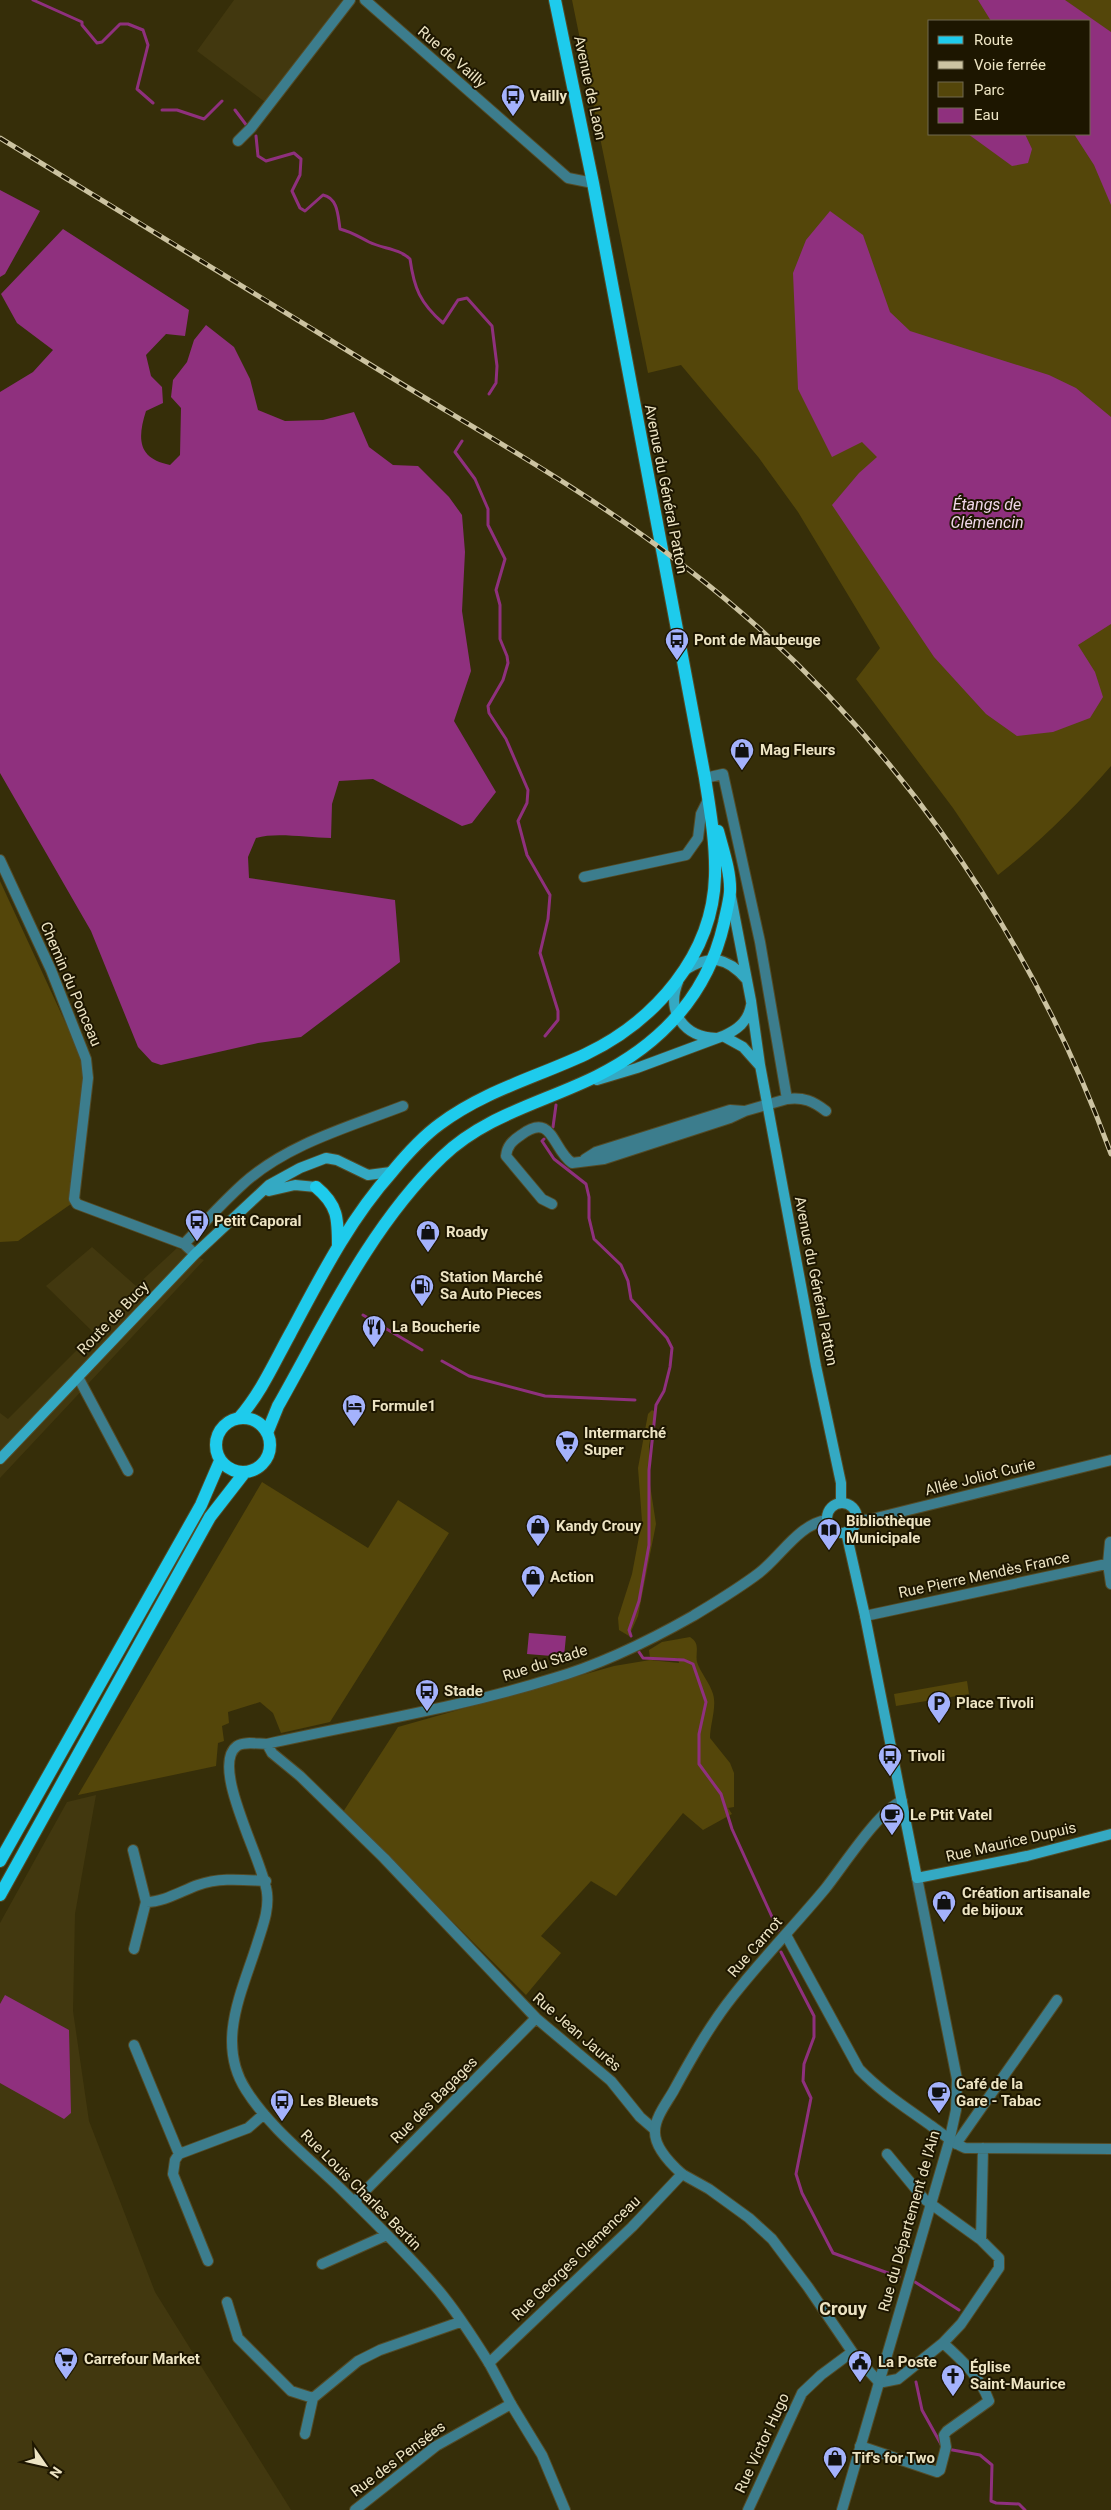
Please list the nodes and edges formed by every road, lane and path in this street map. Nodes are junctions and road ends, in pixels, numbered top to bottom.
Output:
1 (350, 0) edge
2 (365, 0) edge
3 (555, 0) edge
4 (238, 141) dead end
5 (593, 183) junction
6 (705, 778) junction
7 (708, 800) junction
8 (0, 860) edge
9 (584, 877) dead end
10 (730, 891) junction
11 (713, 960) junction
12 (683, 974) junction
13 (747, 980) junction
14 (751, 1001) junction
15 (678, 1016) junction
16 (719, 1037) junction
17 (760, 1066) junction
18 (576, 1086) junction
19 (787, 1099) junction
20 (767, 1105) junction
21 (403, 1106) dead end
22 (826, 1111) dead end
23 (391, 1172) junction
24 (316, 1187) joint
25 (250, 1201) junction
26 (552, 1204) dead end
27 (184, 1244) junction
28 (338, 1246) junction
29 (195, 1254) junction
30 (78, 1377) junction
31 (239, 1418) junction
32 (267, 1433) junction
33 (0, 1459) edge
34 (1111, 1460) edge
35 (220, 1461) junction
36 (128, 1471) dead end
37 (245, 1472) junction
38 (841, 1503) junction
39 (856, 1519) junction
40 (827, 1520) junction
41 (846, 1532) junction
42 (1110, 1542) dead end
43 (1110, 1564) edge
44 (1111, 1584) edge
45 (865, 1616) junction
46 (267, 1744) junction
47 (236, 1747) joint
48 (902, 1801) junction
49 (1111, 1834) edge
50 (133, 1850) dead end
51 (0, 1861) edge
52 (917, 1878) junction
53 (266, 1881) junction
54 (0, 1895) edge
55 (146, 1902) junction
56 (786, 1935) junction
57 (134, 1948) dead end
58 (1057, 2000) dead end
59 (536, 2018) junction
60 (134, 2045) dead end
61 (264, 2114) junction
62 (654, 2130) junction
63 (952, 2143) junction
64 (983, 2148) junction
65 (1111, 2149) edge
66 (179, 2154) junction
67 (887, 2154) dead end
68 (682, 2174) junction
69 (354, 2202) junction
70 (930, 2205) junction
71 (386, 2235) junction
72 (981, 2240) junction
73 (208, 2261) dead end
74 (322, 2264) dead end
75 (226, 2302) dead end
76 (460, 2322) junction
77 (943, 2342) junction
78 (852, 2352) junction
79 (489, 2363) junction
80 (878, 2381) junction
81 (313, 2398) junction
82 (511, 2404) junction
83 (305, 2434) dead end
84 (860, 2446) junction
85 (355, 2510) edge
86 (565, 2510) edge
87 (748, 2510) edge
88 (842, 2510) edge

1 - 4 street
2 - 5 street, Rue de Vailly
3 - 5 main road, Avenue de Laon
5 - 6 main road, Avenue du Général Patton
6 - 7 main road, Avenue du Général Patton
6 - 19 street
7 - 9 street
7 - 10 main road
7 - 12 main road
8 - 27 street, Chemin du Ponceau
10 - 11 main road
10 - 13 main road
11 - 12 main road
11 - 13 main road
11 - 15 main road
12 - 15 main road
12 - 23 main road
13 - 14 main road
14 - 16 main road
14 - 17 main road, Avenue du Général Patton
15 - 16 main road
15 - 18 main road
16 - 17 main road
16 - 18 main road
17 - 20 main road, Avenue du Général Patton
18 - 32 main road
19 - 20 street
19 - 22 street
20 - 26 street
20 - 38 main road, Avenue du Général Patton
21 - 27 street
23 - 25 main road, Route de Bucy
23 - 28 main road
24 - 25 main road, Route de Bucy
24 - 28 main road
25 - 29 main road, Route de Bucy
27 - 29 street, Chemin du Ponceau
28 - 31 main road
29 - 30 main road, Route de Bucy
30 - 33 main road, Route de Bucy
30 - 36 street
31 - 32 main road
31 - 35 main road
32 - 37 main road
34 - 39 street, Allée Joliot Curie
35 - 37 main road
35 - 51 main road
37 - 54 main road
38 - 39 main road
38 - 40 main road
39 - 41 main road
40 - 41 main road
40 - 46 street, Rue du Stade
41 - 45 main road
42 - 43 street
43 - 44 street
43 - 45 street, Rue Pierre Mendès France
45 - 48 main road
46 - 47 street, Rue du Stade
46 - 59 street, Rue Jean Jaurès
47 - 53 street, Rue Louis Charles Bertin
48 - 52 main road
48 - 56 street, Rue Carnot
49 - 52 main road, Rue Maurice Dupuis
50 - 55 street
52 - 63 street, Rue du Département de l'Ain
53 - 55 street
53 - 61 street, Rue Louis Charles Bertin
55 - 57 street
56 - 62 street, Rue Carnot
56 - 63 street
58 - 63 street
59 - 62 street, Rue Jean Jaurès
59 - 69 street, Rue des Bagages
60 - 66 street
61 - 66 street
61 - 69 street, Rue Louis Charles Bertin
62 - 68 street, Rue Jean Jaurès
63 - 64 street
63 - 70 street, Rue du Département de l'Ain
64 - 65 street
64 - 72 street
66 - 73 street
67 - 70 street
68 - 78 street, Rue Jean Jaurès
68 - 79 street, Rue Georges Clemenceau
69 - 71 street, Rue Louis Charles Bertin
70 - 72 street
70 - 80 street, Rue du Département de l'Ain
71 - 74 street
71 - 76 street, Rue Louis Charles Bertin
72 - 77 street
75 - 81 street
76 - 79 street, Rue Louis Charles Bertin
76 - 81 street
77 - 80 street
77 - 84 street
78 - 80 street, Rue Jean Jaurès
78 - 87 street, Rue Victor Hugo
79 - 82 street, Rue Louis Charles Bertin
80 - 84 street, Rue du Département de l'Ain
81 - 83 street
82 - 85 street, Rue des Pensées
82 - 86 street, Rue Louis Charles Bertin
84 - 88 street, Rue du Département de l'Ain

